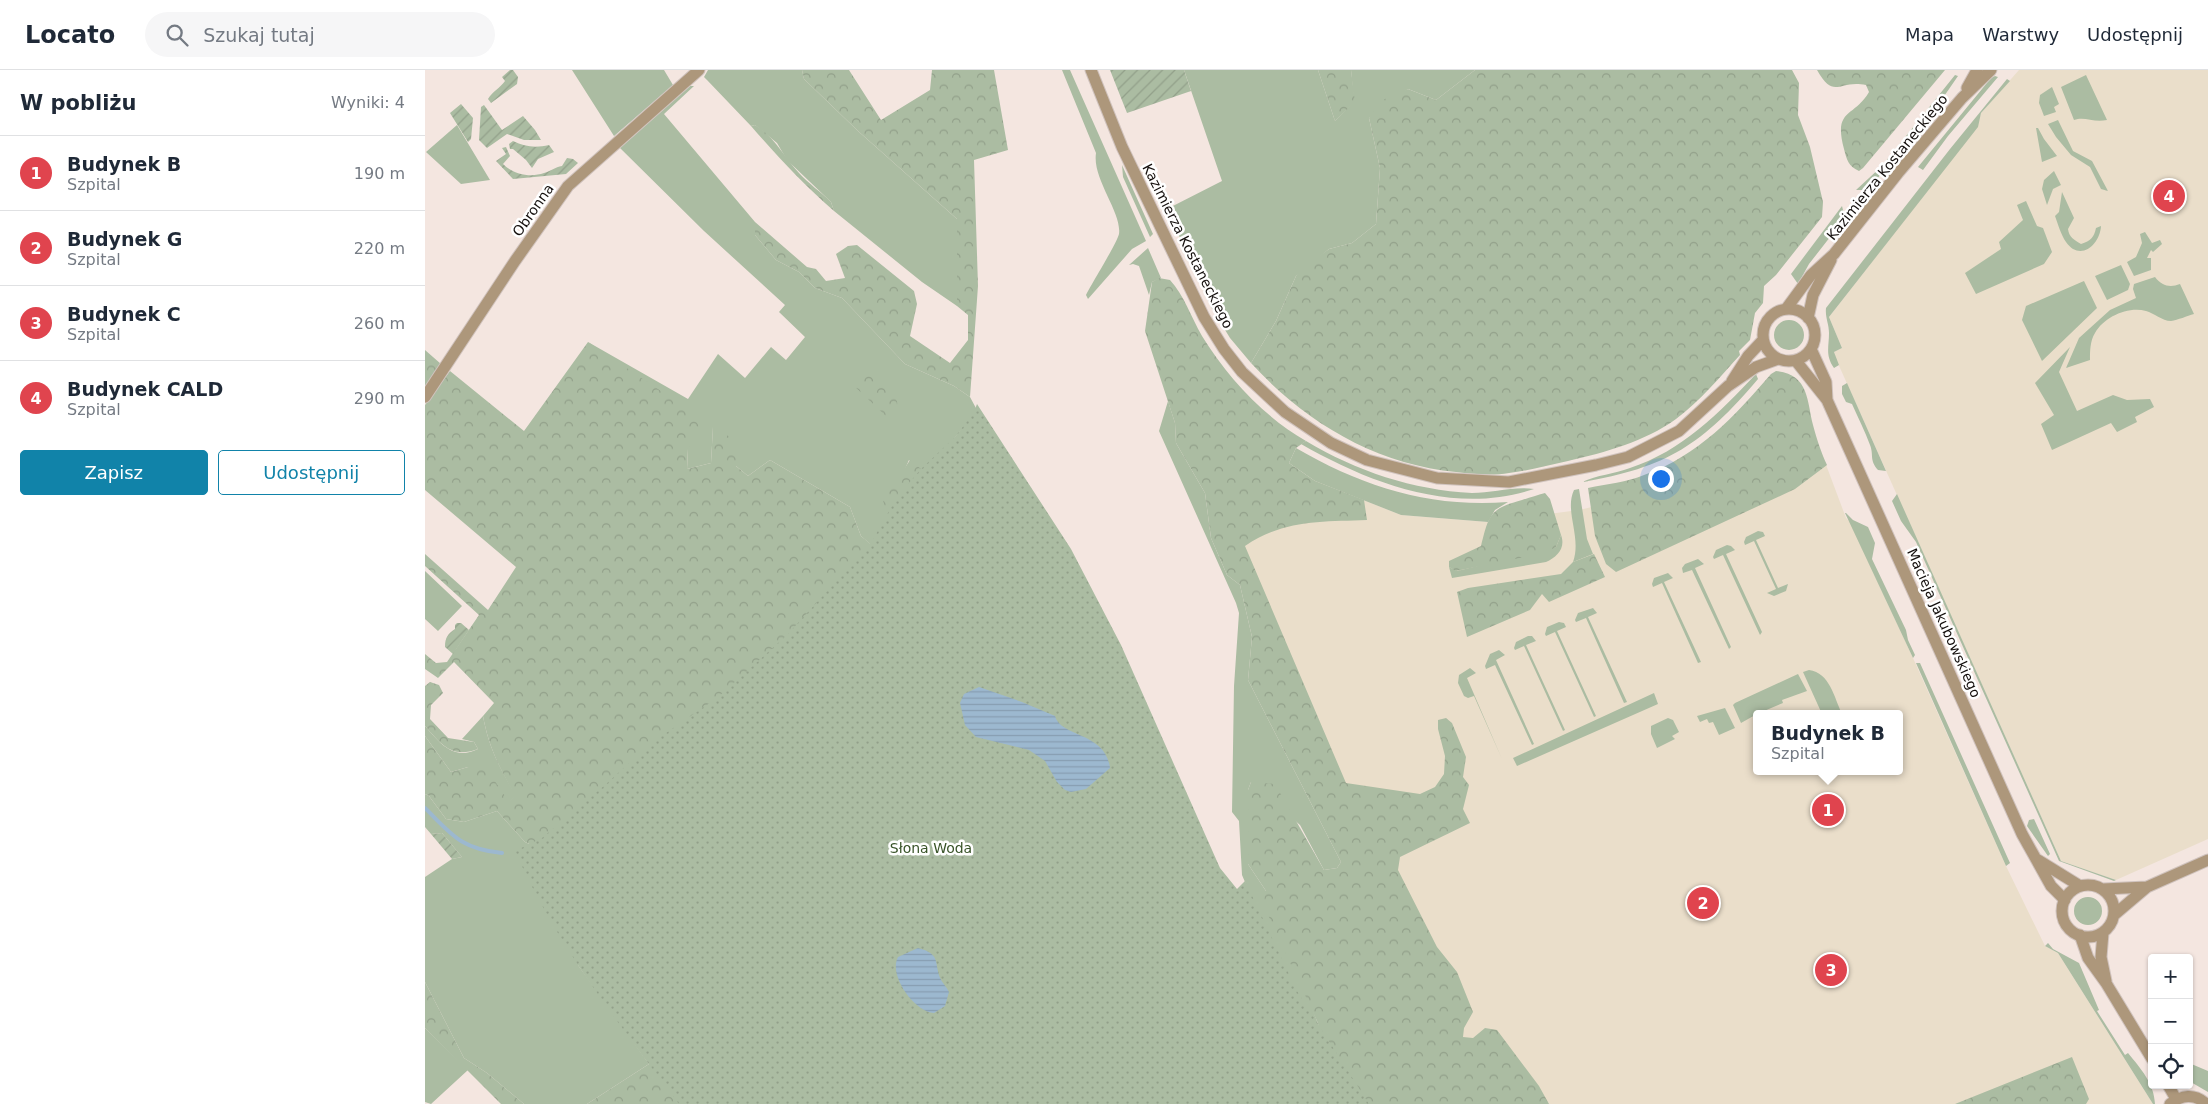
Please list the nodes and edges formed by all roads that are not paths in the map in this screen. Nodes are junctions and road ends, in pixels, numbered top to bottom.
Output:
1 (699, 70) edge
2 (1091, 70) edge
3 (1977, 70) edge
4 (1991, 70) edge
5 (1962, 98) junction
6 (1834, 254) junction
7 (1786, 309) junction
8 (1809, 318) junction
9 (1763, 340) junction
10 (1811, 349) junction
11 (1778, 359) junction
12 (1796, 360) junction
13 (1728, 386) junction
14 (425, 397) edge
15 (1827, 400) junction
16 (2034, 857) junction
17 (2208, 860) edge
18 (2080, 886) junction
19 (2147, 887) junction
20 (2103, 890) junction
21 (2065, 900) junction
22 (2114, 915) junction
23 (2103, 933) junction
24 (2080, 936) junction
25 (2106, 983) junction
26 (2148, 1052) edge
27 (2169, 1089) edge
28 (2173, 1102) edge
29 (2205, 1104) edge

1 - 14 street, Obronna
2 - 13 street, Kazimierza Kostaneckiego
3 - 5 street, Kazimierza Kostaneckiego
4 - 5 street, Kazimierza Kostaneckiego
5 - 6 street, Kazimierza Kostaneckiego
6 - 7 street, Kazimierza Kostaneckiego
6 - 8 street, Kazimierza Kostaneckiego
7 - 8 street
7 - 9 street
8 - 10 street
9 - 11 street
9 - 13 street, Kazimierza Kostaneckiego
10 - 12 street
10 - 15 street, Macieja Jakubowskiego
11 - 12 street
11 - 13 street, Kazimierza Kostaneckiego
12 - 15 street, Macieja Jakubowskiego
15 - 16 street, Macieja Jakubowskiego
16 - 18 street
16 - 21 street, Macieja Jakubowskiego
17 - 19 street
18 - 20 street
18 - 21 street
19 - 20 street
19 - 22 street
20 - 22 street
21 - 24 street
22 - 23 street
23 - 24 street
23 - 25 street
24 - 25 street
25 - 26 street
27 - 28 street
28 - 29 street

